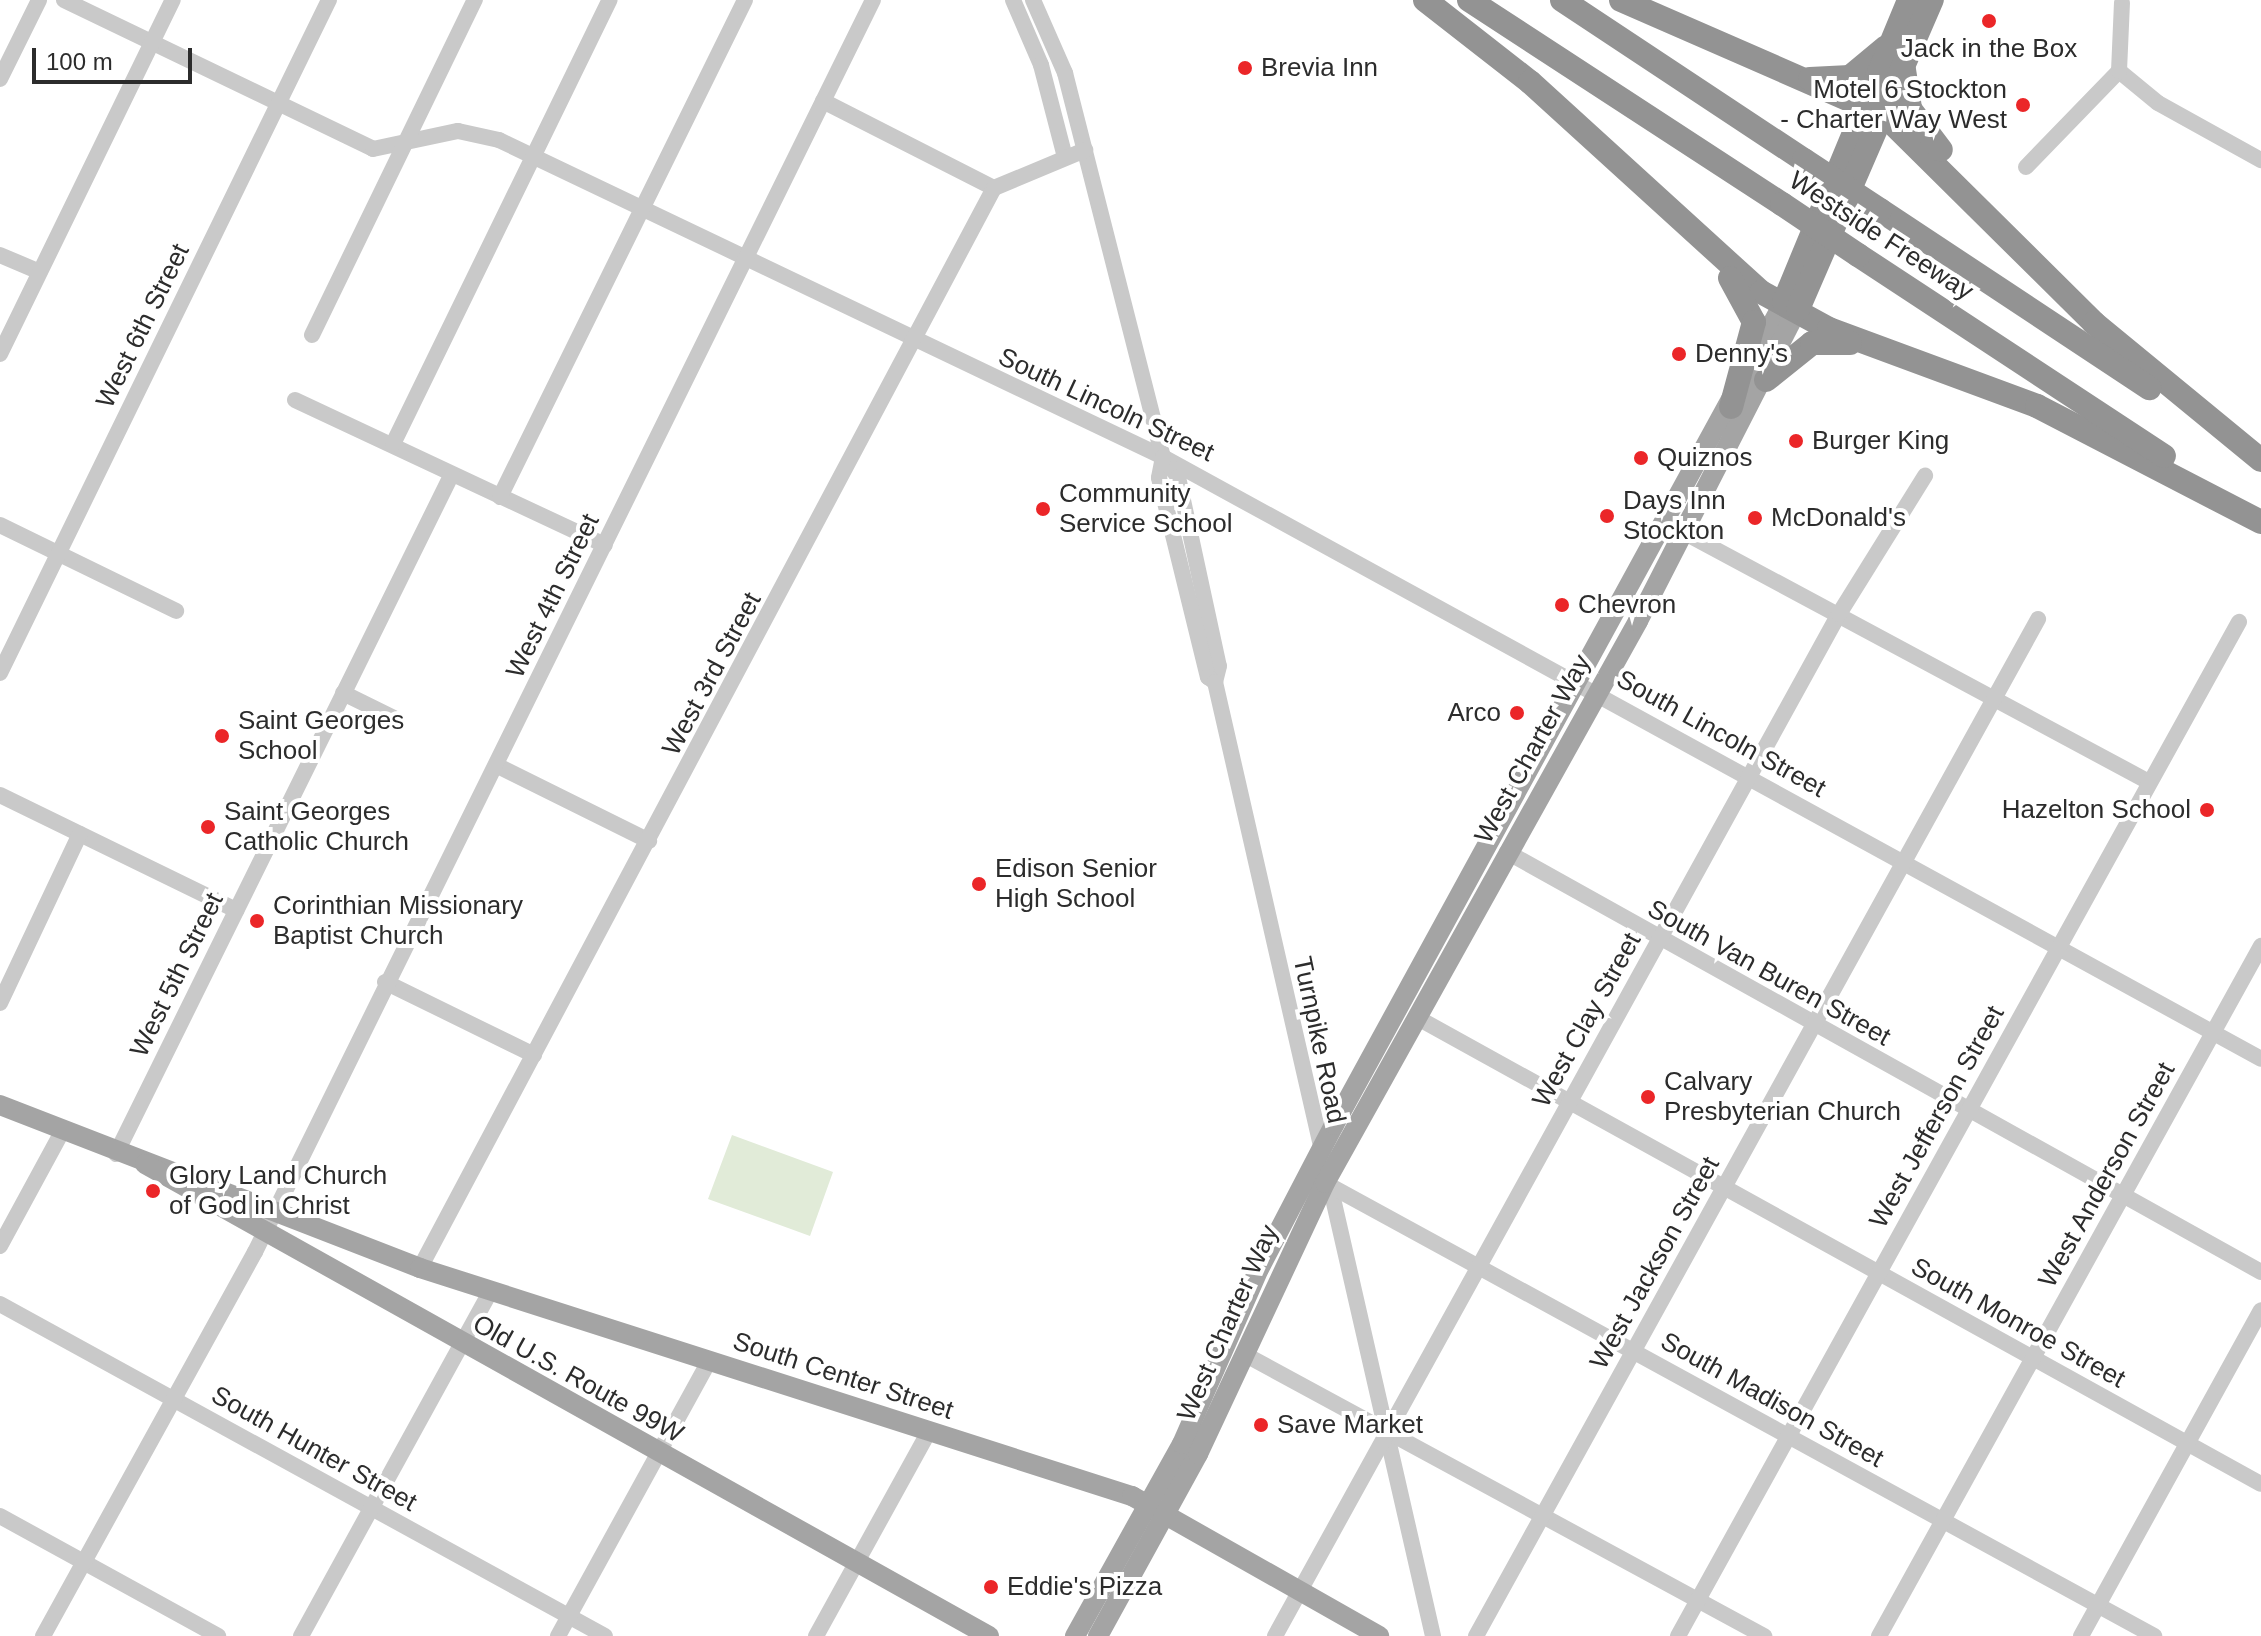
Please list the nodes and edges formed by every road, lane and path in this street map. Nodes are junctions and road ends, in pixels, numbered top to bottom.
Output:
1 (39, 0) edge
2 (64, 0) edge
3 (173, 0) edge
4 (329, 0) edge
5 (475, 0) edge
6 (610, 0) edge
7 (745, 0) edge
8 (873, 0) edge
9 (1013, 0) edge
10 (1033, 0) edge
11 (1425, 0) edge
12 (1469, 0) edge
13 (1562, 0) edge
14 (1621, 0) edge
15 (1926, 1) edge
16 (2122, 1) edge
17 (152, 43) junction
18 (1891, 43) junction
19 (1903, 70) junction
20 (2119, 71) junction
21 (1800, 78) junction
22 (0, 79) edge
23 (823, 101) junction
24 (278, 104) junction
25 (1874, 111) junction
26 (406, 141) junction
27 (1085, 150) junction
28 (534, 157) junction
29 (1065, 157) junction
30 (2261, 160) edge
31 (2026, 167) dead end
32 (994, 188) junction
33 (1967, 192) junction
34 (642, 209) junction
35 (1692, 234) junction
36 (0, 255) edge
37 (745, 259) junction
38 (40, 272) junction
39 (1791, 306) junction
40 (312, 335) dead end
41 (917, 342) junction
42 (1865, 344) junction
43 (0, 354) edge
44 (1766, 380) junction
45 (295, 400) dead end
46 (1731, 407) junction
47 (393, 444) junction
48 (1707, 450) junction
49 (1163, 457) junction
50 (2261, 461) edge
51 (452, 474) junction
52 (1925, 476) dead end
53 (500, 497) junction
54 (2261, 521) edge
55 (0, 525) edge
56 (1685, 533) junction
57 (605, 545) junction
58 (58, 553) junction
59 (176, 611) dead end
60 (1839, 614) junction
61 (2038, 619) dead end
62 (2239, 622) dead end
63 (0, 673) edge
64 (1588, 687) junction
65 (343, 693) junction
66 (1994, 699) junction
67 (398, 720) dead end
68 (496, 765) junction
69 (1749, 778) junction
70 (2149, 782) junction
71 (1520, 791) junction
72 (0, 795) edge
73 (80, 834) junction
74 (649, 841) junction
75 (1507, 852) junction
76 (1904, 862) junction
77 (236, 910) junction
78 (1659, 940) junction
79 (2261, 946) edge
80 (2058, 947) junction
81 (1427, 960) junction
82 (385, 982) junction
83 (0, 1003) edge
84 (1416, 1017) junction
85 (1814, 1026) junction
86 (2213, 1033) junction
87 (534, 1055) junction
88 (2261, 1059) edge
89 (1569, 1104) junction
90 (0, 1105) edge
91 (1968, 1110) junction
92 (62, 1132) junction
93 (116, 1154) junction
94 (1319, 1157) junction
95 (145, 1164) junction
96 (1325, 1183) junction
97 (1723, 1188) junction
98 (2123, 1195) junction
99 (270, 1211) junction
100 (264, 1231) junction
101 (0, 1246) edge
102 (1478, 1267) junction
103 (420, 1268) junction
104 (2261, 1272) edge
105 (1878, 1273) junction
106 (491, 1291) junction
107 (0, 1304) edge
108 (2261, 1310) edge
109 (461, 1345) junction
110 (1634, 1352) junction
111 (1244, 1354) junction
112 (2033, 1359) junction
113 (710, 1360) junction
114 (174, 1399) junction
115 (929, 1431) junction
116 (1387, 1434) junction
117 (1788, 1437) junction
118 (2188, 1443) junction
119 (658, 1454) junction
120 (2261, 1484) edge
121 (371, 1508) junction
122 (1156, 1510) junction
123 (1543, 1515) junction
124 (0, 1516) edge
125 (1942, 1521) junction
126 (84, 1562) junction
127 (856, 1562) junction
128 (1299, 1593) junction
129 (1698, 1600) junction
130 (2098, 1606) junction
131 (569, 1616) junction
132 (43, 1636) edge
133 (218, 1636) edge
134 (301, 1636) edge
135 (558, 1636) edge
136 (605, 1636) edge
137 (816, 1636) edge
138 (989, 1636) edge
139 (1075, 1636) edge
140 (1098, 1636) edge
141 (1275, 1636) edge
142 (1379, 1636) edge
143 (1433, 1636) edge
144 (1476, 1636) edge
145 (1678, 1636) edge
146 (1764, 1636) edge
147 (1879, 1636) edge
148 (2081, 1636) edge
149 (2154, 1636) edge

1 - 22 street
2 - 17 street, South Lincoln Street
3 - 17 street
4 - 24 street, West 6th Street
5 - 26 street
6 - 28 street
7 - 34 street
8 - 23 street, West 4th Street
9 - 29 street
10 - 27 street, Turnpike Road
11 - 35 highway
12 - 54 highway, Westside Freeway, bridge
13 - 50 highway, Westside Freeway, bridge
14 - 21 highway
15 - 18 highway, West Charter Way
15 - 19 highway, West Charter Way
16 - 20 street
17 - 24 street, South Lincoln Street
17 - 38 street
18 - 21 highway
18 - 25 highway, West Charter Way
19 - 25 highway, West Charter Way
19 - 33 highway
20 - 30 street
20 - 31 street
21 - 25 highway
23 - 32 street
23 - 37 street, West 4th Street
24 - 26 street, South Lincoln Street
24 - 58 street, West 6th Street
25 - 33 highway
25 - 39 highway, West Charter Way
26 - 28 street, South Lincoln Street
26 - 40 street
27 - 29 street
27 - 49 street, Turnpike Road
28 - 34 street, South Lincoln Street
28 - 47 street
29 - 32 street
32 - 41 street, West 3rd Street
33 - 50 highway
34 - 37 street, South Lincoln Street
34 - 53 street
35 - 39 highway
35 - 46 highway
36 - 38 street
37 - 41 street, South Lincoln Street
37 - 57 street, West 4th Street
38 - 43 street
39 - 42 highway
39 - 44 main road, West Charter Way
39 - 46 main road, West Charter Way
41 - 49 street, South Lincoln Street
41 - 74 street, West 3rd Street
42 - 44 highway
42 - 54 highway
44 - 56 main road, West Charter Way
45 - 47 street
46 - 48 main road, West Charter Way
47 - 51 street
48 - 56 main road
48 - 64 main road, West Charter Way
49 - 64 street, South Lincoln Street
49 - 94 street, Turnpike Road
51 - 53 street
51 - 65 street, West 5th Street
52 - 60 street, West Clay Street
53 - 57 street
55 - 58 street
56 - 60 street
56 - 64 main road, West Charter Way
57 - 68 street, West 4th Street
58 - 59 street
58 - 63 street, West 6th Street
60 - 66 street
60 - 69 street, West Clay Street
61 - 66 street, West Jackson Street
62 - 70 street, West Jefferson Street
64 - 69 street, South Lincoln Street
64 - 71 main road, West Charter Way
64 - 75 main road, West Charter Way
65 - 67 street
65 - 77 street, West 5th Street
66 - 70 street
66 - 76 street, West Jackson Street
68 - 74 street
68 - 82 street, West 4th Street
69 - 76 street, South Lincoln Street
69 - 78 street, West Clay Street
70 - 80 street, West Jefferson Street
71 - 75 main road
71 - 81 main road, West Charter Way
72 - 73 street
73 - 77 street
73 - 83 street
74 - 87 street, West 3rd Street
75 - 78 street, South Van Buren Street
75 - 84 main road, West Charter Way
76 - 80 street, South Lincoln Street
76 - 85 street, West Jackson Street
77 - 93 street, West 5th Street
78 - 85 street, South Van Buren Street
78 - 89 street, West Clay Street
79 - 86 street, West Anderson Street
80 - 86 street, South Lincoln Street
80 - 91 street, West Jefferson Street
81 - 84 main road
81 - 94 main road, West Charter Way
82 - 87 street
82 - 99 street, West 4th Street
84 - 89 street, South Monroe Street
84 - 96 main road, West Charter Way
85 - 91 street, South Van Buren Street
85 - 97 street, West Jackson Street
86 - 88 street, South Lincoln Street
86 - 98 street, West Anderson Street
87 - 103 street, West 3rd Street
89 - 97 street, South Monroe Street
89 - 102 street, West Clay Street
90 - 92 main road, Old U.S. Route 99W
91 - 98 street, South Van Buren Street
91 - 105 street, West Jefferson Street
92 - 93 main road, Old U.S. Route 99W
92 - 101 street
93 - 95 main road, Old U.S. Route 99W
94 - 96 street, Turnpike Road
94 - 122 main road, West Charter Way
95 - 99 main road, Old U.S. Route 99W
95 - 100 main road, Old U.S. Route 99W
96 - 102 street, South Madison Street
96 - 111 main road, West Charter Way
96 - 116 street, Turnpike Road
97 - 105 street, South Monroe Street
97 - 110 street, West Jackson Street
98 - 104 street, South Van Buren Street
98 - 112 street, West Anderson Street
99 - 100 street, West 4th Street
99 - 103 main road, South Center Street
100 - 109 main road, Old U.S. Route 99W
100 - 114 street, West 4th Street
102 - 110 street, South Madison Street
102 - 116 street, West Clay Street
103 - 106 main road, South Center Street
105 - 112 street, South Monroe Street
105 - 117 street, West Jefferson Street
106 - 109 street
106 - 113 main road, South Center Street
107 - 114 street, South Hunter Street
108 - 118 street
109 - 119 main road, Old U.S. Route 99W
109 - 121 street
110 - 117 street, South Madison Street
110 - 123 street, West Jackson Street
111 - 116 street
111 - 122 main road, West Charter Way
112 - 118 street, South Monroe Street
112 - 125 street, West Anderson Street
113 - 115 main road, South Center Street
113 - 119 street
114 - 121 street, South Hunter Street
114 - 126 street, West 4th Street
115 - 122 main road, South Center Street
115 - 127 street
116 - 123 street
116 - 128 street, West Clay Street
116 - 143 street, Turnpike Road
117 - 125 street, South Madison Street
117 - 129 street, West Jefferson Street
118 - 120 street, South Monroe Street
118 - 130 street
119 - 127 main road, Old U.S. Route 99W
119 - 131 street
121 - 131 street, South Hunter Street
121 - 134 street
122 - 128 main road, South Center Street
122 - 139 main road
122 - 140 main road
123 - 129 street
123 - 144 street, West Jackson Street
124 - 126 street
125 - 130 street, South Madison Street
125 - 147 street, West Anderson Street
126 - 132 street, West 4th Street
126 - 133 street
127 - 137 street
127 - 138 main road, Old U.S. Route 99W
128 - 141 street, West Clay Street
128 - 142 main road, South Center Street
129 - 145 street, West Jefferson Street
129 - 146 street
130 - 148 street
130 - 149 street, South Madison Street
131 - 135 street
131 - 136 street, South Hunter Street

